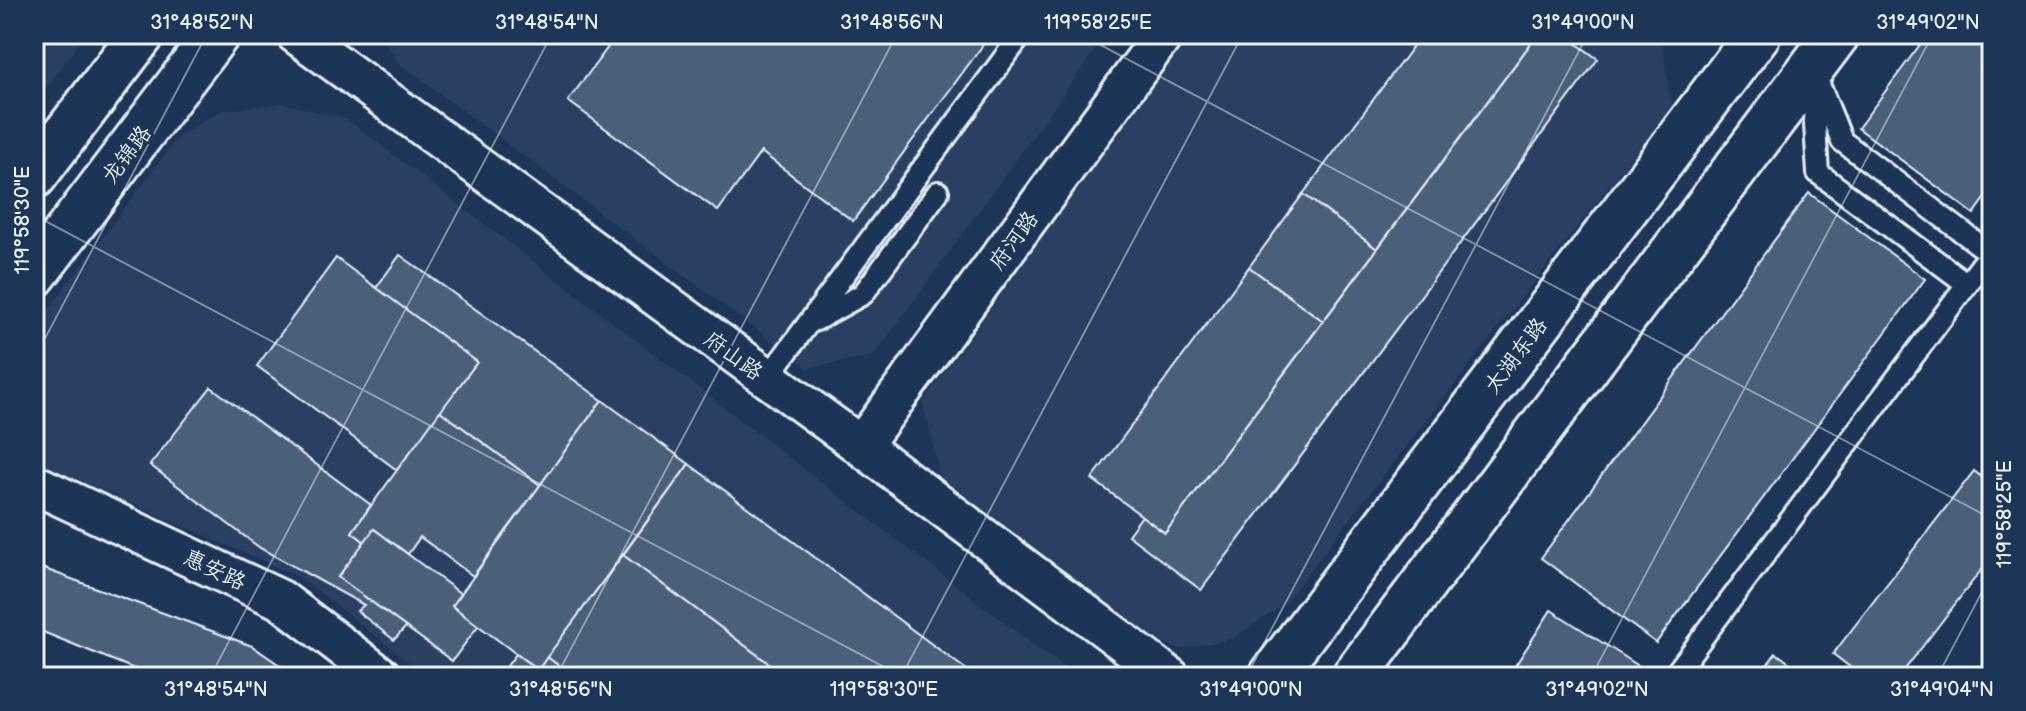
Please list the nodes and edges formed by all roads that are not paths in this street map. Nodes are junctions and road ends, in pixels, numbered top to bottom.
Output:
1 (142, 34) edge
2 (217, 34) edge
3 (296, 34) edge
4 (1022, 34) edge
5 (1164, 34) edge
6 (1744, 39) edge
7 (1813, 45) edge
8 (34, 176) edge
9 (938, 192) dead end
10 (1991, 252) edge
11 (34, 275) edge
12 (1967, 284) junction
13 (808, 324) junction
14 (767, 379) junction
15 (861, 446) junction
16 (34, 484) edge
17 (382, 677) edge
18 (1170, 677) edge
19 (1271, 677) edge
20 (1354, 677) edge
21 (1673, 677) edge

1 - 8 main road
2 - 11 main road, 龙锦路
3 - 14 street, 府山路
4 - 13 lane
5 - 15 street, 府河路
6 - 7 main road
6 - 19 main road, 太湖东路
7 - 10 lane
7 - 12 lane
7 - 20 main road
9 - 13 lane
10 - 12 lane
12 - 21 lane
13 - 14 lane
14 - 15 street, 府山路
15 - 18 street, 府山路
16 - 17 street, 惠安路

